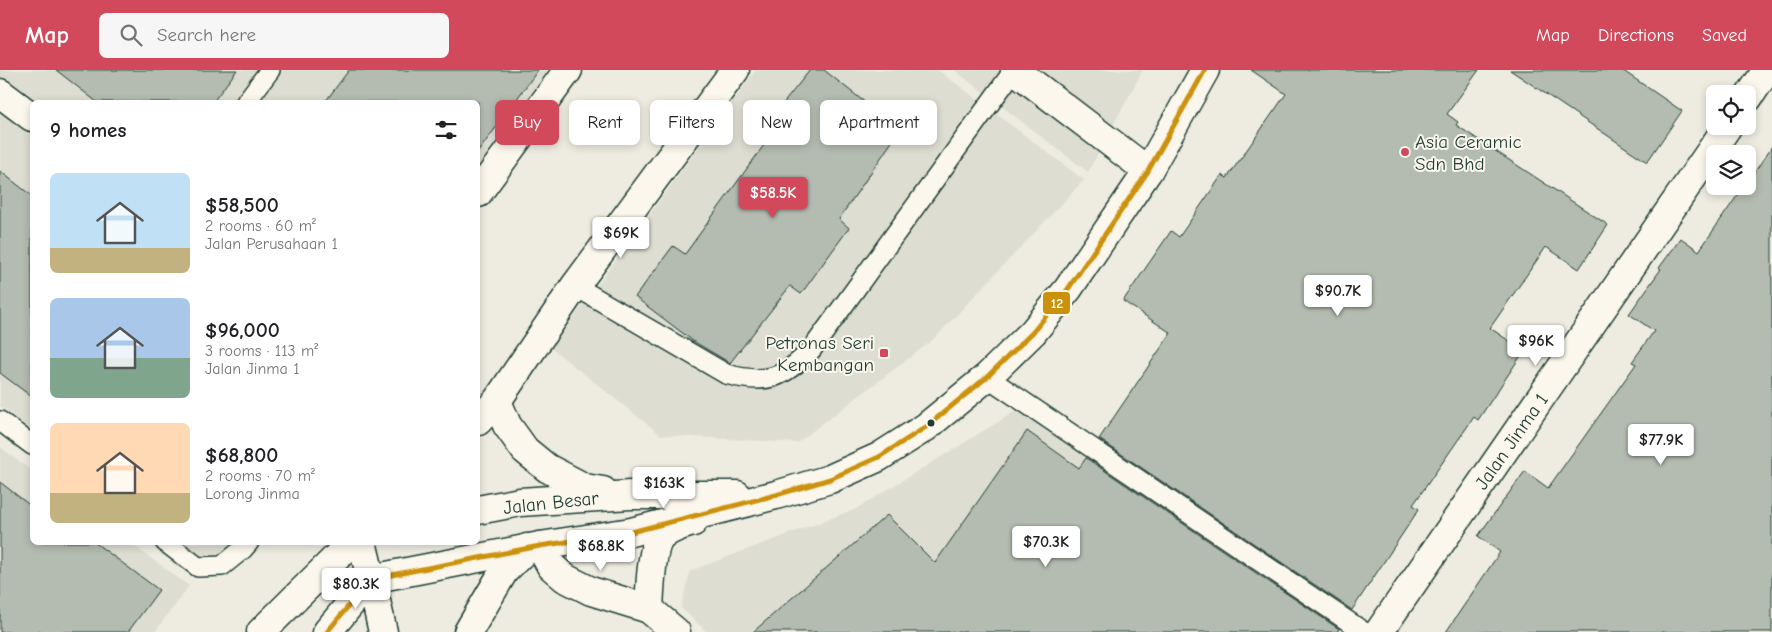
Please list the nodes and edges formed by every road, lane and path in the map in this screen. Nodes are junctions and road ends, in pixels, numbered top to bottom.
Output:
1 (270, 70) edge
2 (568, 70) edge
3 (735, 70) edge
4 (1015, 70) edge
5 (1205, 70) edge
6 (1766, 70) edge
7 (1756, 86) edge
8 (0, 94) edge
9 (248, 100) edge
10 (30, 116) edge
11 (1722, 135) edge
12 (1148, 171) junction
13 (480, 190) edge
14 (575, 286) junction
15 (987, 377) junction
16 (498, 401) junction
17 (480, 419) edge
18 (0, 421) edge
19 (30, 444) edge
20 (630, 495) junction
21 (776, 495) junction
22 (480, 510) edge
23 (169, 545) edge
24 (246, 545) edge
25 (349, 545) edge
26 (363, 545) edge
27 (534, 547) junction
28 (371, 579) junction
29 (649, 609) junction
30 (261, 632) edge
31 (327, 632) edge
32 (383, 632) edge
33 (468, 632) edge
34 (676, 632) edge
35 (1364, 632) edge
36 (1379, 632) edge

1 - 9 lane
2 - 13 street
3 - 14 street
4 - 12 street
4 - 14 lane
5 - 12 street, Jalan Besar
6 - 7 street
8 - 10 street
11 - 36 street, Jalan Jinma 1
12 - 15 street, Jalan Besar
14 - 16 street
15 - 21 street, Jalan Besar
15 - 35 lane
16 - 17 street
16 - 20 street
18 - 19 lane
20 - 21 street, Jalan Besar
20 - 22 street, Jalan Besar
21 - 27 street, Jalan Besar
21 - 29 street
23 - 24 lane
25 - 30 street
26 - 28 street
27 - 28 street, Jalan Besar
27 - 29 street
27 - 33 street
28 - 31 street
28 - 32 street
29 - 34 street

